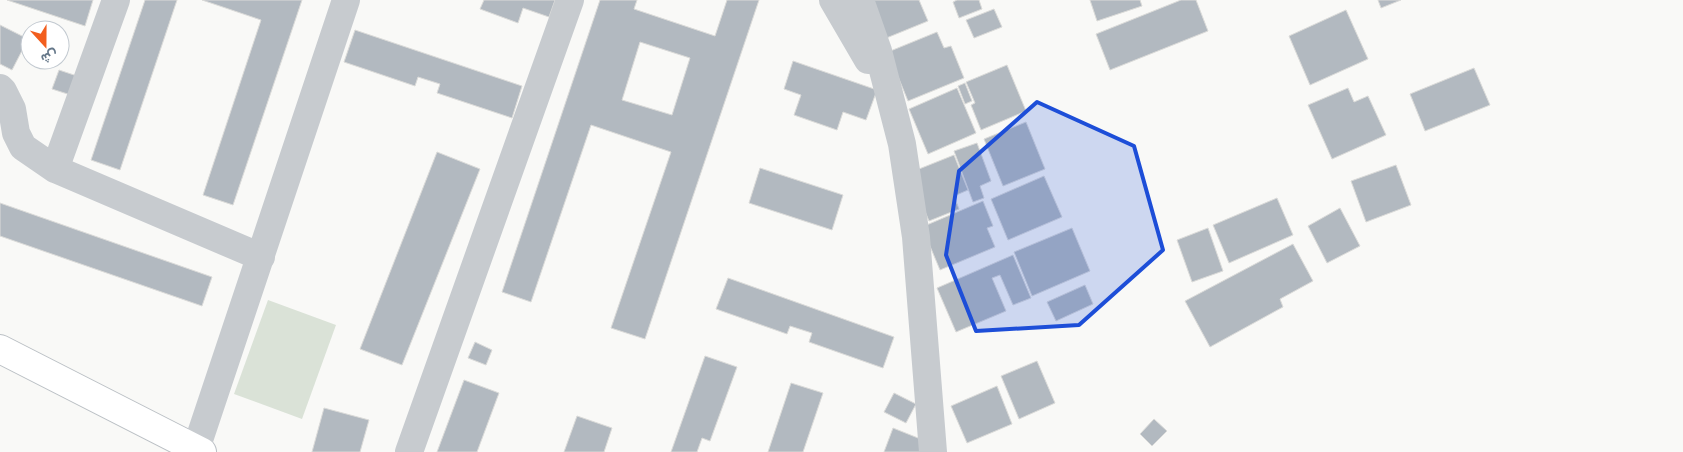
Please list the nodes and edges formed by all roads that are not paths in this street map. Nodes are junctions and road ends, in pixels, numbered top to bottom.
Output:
1 (116, 0) edge
2 (346, 0) edge
3 (570, 0) edge
4 (834, 0) edge
5 (860, 0) edge
6 (0, 88) edge
7 (892, 103) junction
8 (55, 169) junction
9 (261, 257) junction
10 (0, 349) edge
11 (199, 450) edge
12 (409, 452) edge
13 (933, 452) edge

1 - 8 street
2 - 9 street
3 - 12 street
4 - 7 street
5 - 7 street
6 - 8 street
7 - 13 street
8 - 9 street
9 - 11 street
10 - 11 main road

